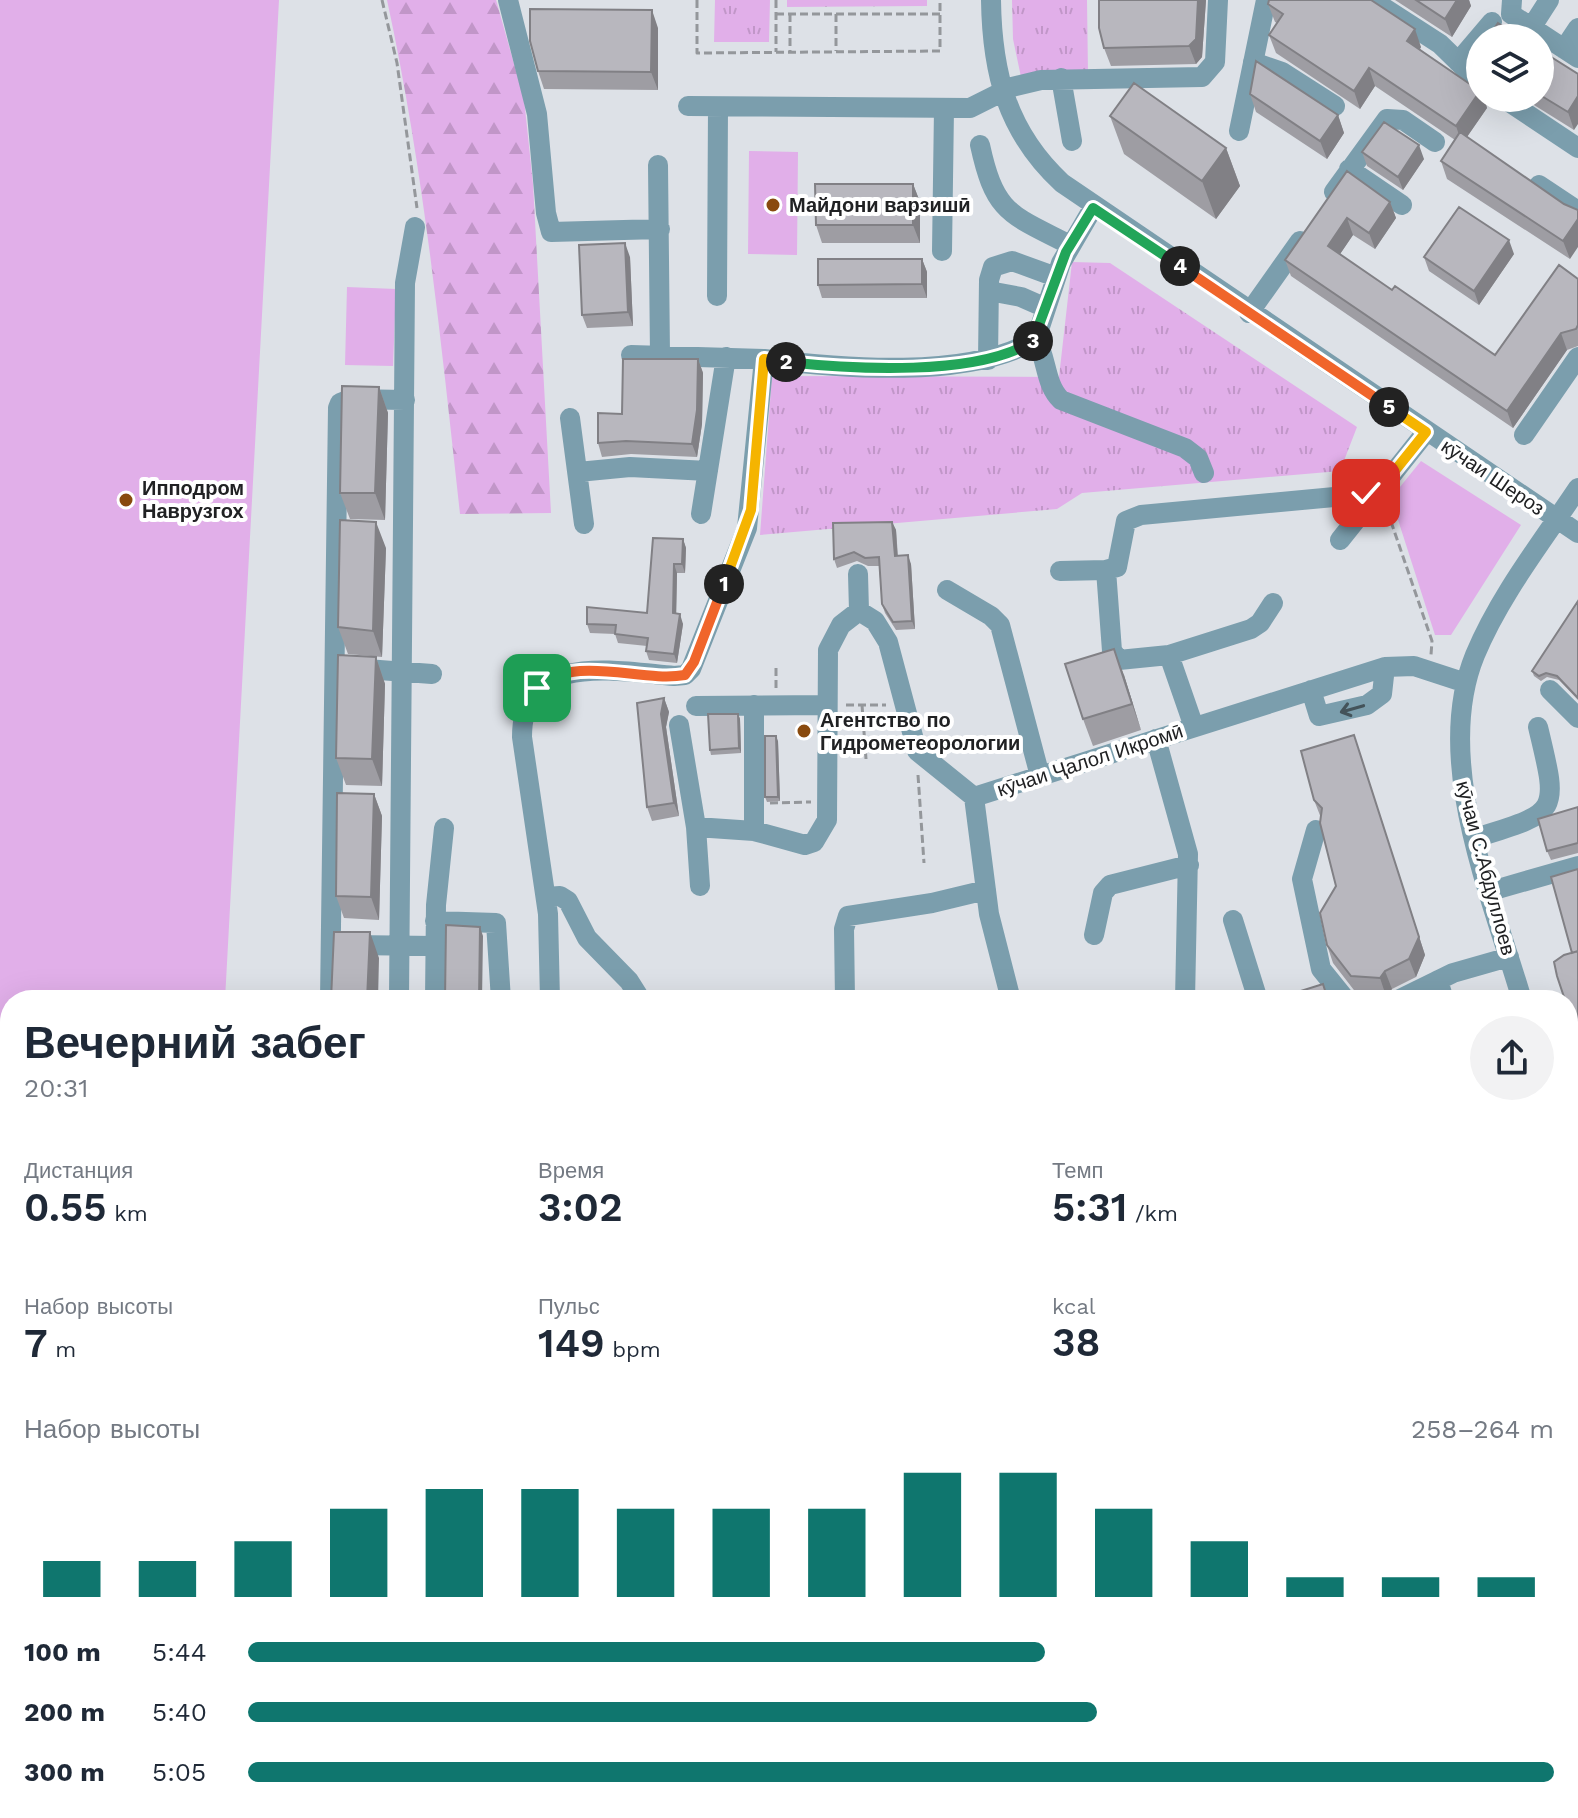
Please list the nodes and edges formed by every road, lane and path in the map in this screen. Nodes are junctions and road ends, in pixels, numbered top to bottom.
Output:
1 (382, 0) edge
2 (508, 0) edge
3 (697, 0) edge
4 (776, 0) edge
5 (940, 0) edge
6 (991, 0) edge
7 (1218, 0) edge
8 (1266, 0) edge
9 (1372, 0) edge
10 (1512, 0) edge
11 (1549, 0) edge
12 (776, 14) junction
13 (790, 14) junction
14 (836, 14) junction
15 (940, 14) junction
16 (1492, 22) dead end
17 (1526, 24) edge
18 (1534, 24) edge
19 (1578, 28) edge
20 (1554, 43) edge
21 (836, 52) junction
22 (776, 53) junction
23 (790, 53) junction
24 (1571, 54) edge
25 (1253, 62) junction
26 (1458, 62) junction
27 (1466, 70) edge
28 (1061, 78) junction
29 (1002, 93) junction
30 (688, 106) dead end
31 (1335, 106) dead end
32 (718, 107) junction
33 (944, 108) junction
34 (1524, 112) edge
35 (1239, 131) dead end
36 (1072, 141) dead end
37 (1435, 142) dead end
38 (980, 145) dead end
39 (1578, 148) edge
40 (658, 165) dead end
41 (1349, 169) junction
42 (1539, 185) edge
43 (1402, 205) dead end
44 (1093, 208) junction
45 (1578, 211) edge
46 (415, 227) joint
47 (660, 229) junction
48 (1070, 245) junction
49 (942, 251) dead end
50 (1056, 277) junction
51 (989, 291) junction
52 (717, 296) dead end
53 (1046, 308) junction
54 (1249, 313) junction
55 (1036, 339) junction
56 (631, 355) edge
57 (660, 355) junction
58 (726, 357) junction
59 (1578, 357) edge
60 (764, 359) junction
61 (988, 360) junction
62 (405, 400) junction
63 (570, 418) dead end
64 (1426, 432) junction
65 (1524, 435) dead end
66 (708, 471) junction
67 (578, 472) junction
68 (1204, 473) dead end
69 (1578, 488) edge
70 (1377, 493) junction
71 (701, 514) dead end
72 (1557, 519) junction
73 (584, 524) dead end
74 (335, 532) junction
75 (403, 533) junction
76 (1578, 533) edge
77 (1340, 540) dead end
78 (1106, 570) junction
79 (1060, 571) dead end
80 (858, 574) dead end
81 (947, 590) dead end
82 (1273, 603) dead end
83 (859, 611) junction
84 (1169, 655) junction
85 (333, 667) junction
86 (1385, 667) junction
87 (1427, 670) junction
88 (403, 671) junction
89 (432, 674) dead end
90 (1466, 683) junction
91 (1311, 690) junction
92 (1550, 690) dead end
93 (906, 704) junction
94 (754, 705) junction
95 (827, 705) junction
96 (862, 705) junction
97 (696, 706) dead end
98 (1578, 718) edge
99 (679, 725) dead end
100 (1194, 727) junction
101 (1538, 727) dead end
102 (1156, 739) junction
103 (917, 751) junction
104 (866, 759) dead end
105 (1040, 776) junction
106 (974, 797) junction
107 (331, 802) junction
108 (827, 802) junction
109 (359, 803) edge
110 (754, 804) junction
111 (696, 827) junction
112 (444, 828) dead end
113 (1316, 830) dead end
114 (754, 831) junction
115 (1475, 838) junction
116 (924, 863) dead end
117 (1189, 865) junction
118 (1578, 866) edge
119 (700, 886) dead end
120 (986, 890) junction
121 (1491, 891) junction
122 (546, 897) junction
123 (1233, 920) dead end
124 (435, 921) junction
125 (1094, 935) dead end
126 (330, 945) junction
127 (399, 945) junction
128 (435, 946) junction
129 (1509, 957) junction
130 (1438, 980) junction
131 (330, 990) edge
132 (399, 990) edge
133 (435, 990) edge
134 (500, 990) edge
135 (550, 990) edge
136 (635, 990) edge
137 (845, 990) edge
138 (1009, 990) edge
139 (1185, 990) edge
140 (1255, 990) edge
141 (1338, 990) edge
142 (1418, 990) edge
143 (1441, 990) edge
144 (1519, 990) edge

1 - 46 path
2 - 47 street
3 - 22 path
4 - 12 path
5 - 15 path
6 - 29 street, кӯчаи Шероз
7 - 28 street
8 - 25 street
9 - 26 street
10 - 17 street
11 - 18 street
12 - 13 path
12 - 22 path
13 - 14 path
13 - 23 path
14 - 15 path
14 - 21 path
15 - 21 path
16 - 26 street
19 - 24 street
20 - 24 street
21 - 23 path
22 - 23 path
25 - 31 street
25 - 35 street
26 - 27 street
28 - 29 street
28 - 36 street
29 - 33 street
29 - 44 street, кӯчаи Шероз
30 - 32 street
32 - 33 street
32 - 52 street
33 - 49 street
34 - 39 street
37 - 41 street
38 - 48 street
40 - 47 street
41 - 43 street
41 - 54 street
42 - 45 street
44 - 48 street
44 - 54 street, кӯчаи Шероз
46 - 62 street
47 - 57 street
48 - 50 street
50 - 51 street
50 - 53 street
51 - 53 street
51 - 61 street
53 - 55 street
54 - 64 street, кӯчаи Шероз
55 - 61 street
55 - 68 street
56 - 57 street
57 - 58 street
58 - 60 street
58 - 66 street
59 - 65 street
60 - 61 street
60 - 122 street
62 - 74 street
62 - 75 street
63 - 67 street
64 - 70 street
64 - 72 street, кӯчаи Шероз
66 - 67 street
66 - 71 street
67 - 73 street
69 - 72 street
70 - 77 street
70 - 78 street
70 - 87 path
72 - 76 street, кӯчаи Шероз
72 - 90 street, кӯчаи С.Абдуллоев
74 - 75 street
74 - 85 street
75 - 88 street
78 - 79 street
78 - 84 street
80 - 83 street
81 - 105 street
82 - 84 street
83 - 93 street
83 - 95 street
84 - 100 street
85 - 88 street
85 - 107 street
86 - 87 street, кӯчаи Ҷалол Икромӣ
86 - 91 street, кӯчаи Ҷалол Икромӣ
86 -> 91 street
87 - 90 street, кӯчаи Ҷалол Икромӣ
88 - 89 street
88 - 127 street
90 - 115 street, кӯчаи С.Абдуллоев
91 - 100 street, кӯчаи Ҷалол Икромӣ
92 - 98 street
93 - 96 path
93 - 103 street
94 - 95 street
94 - 97 street
94 - 110 street
95 - 96 path
95 - 108 street
96 - 104 path
99 - 111 street
100 - 102 street, кӯчаи Ҷалол Икромӣ
101 - 115 street
102 - 105 street, кӯчаи Ҷалол Икромӣ
102 - 117 street
103 - 106 street
103 - 116 path
105 - 106 street, кӯчаи Ҷалол Икромӣ
106 - 120 street, кӯчаи Ҷалол Икромӣ
107 - 109 street
107 - 126 street
108 - 110 path
108 - 114 street
110 - 114 street
111 - 114 street
111 - 119 street
112 - 124 street
113 - 141 street
115 - 121 street, кӯчаи С.Абдуллоев
117 - 125 street
117 - 139 street
118 - 121 street
120 - 137 street
120 - 138 street, кӯчаи Ҷалол Икромӣ
121 - 129 street, кӯчаи С.Абдуллоев
122 - 135 street
122 - 136 street
123 - 140 street
124 - 128 street
124 - 134 street
126 - 127 street
126 - 131 street
127 - 128 street
127 - 132 street
128 - 133 street
129 - 130 street
129 - 144 street, кӯчаи С.Абдуллоев
130 - 142 street
130 - 143 street

